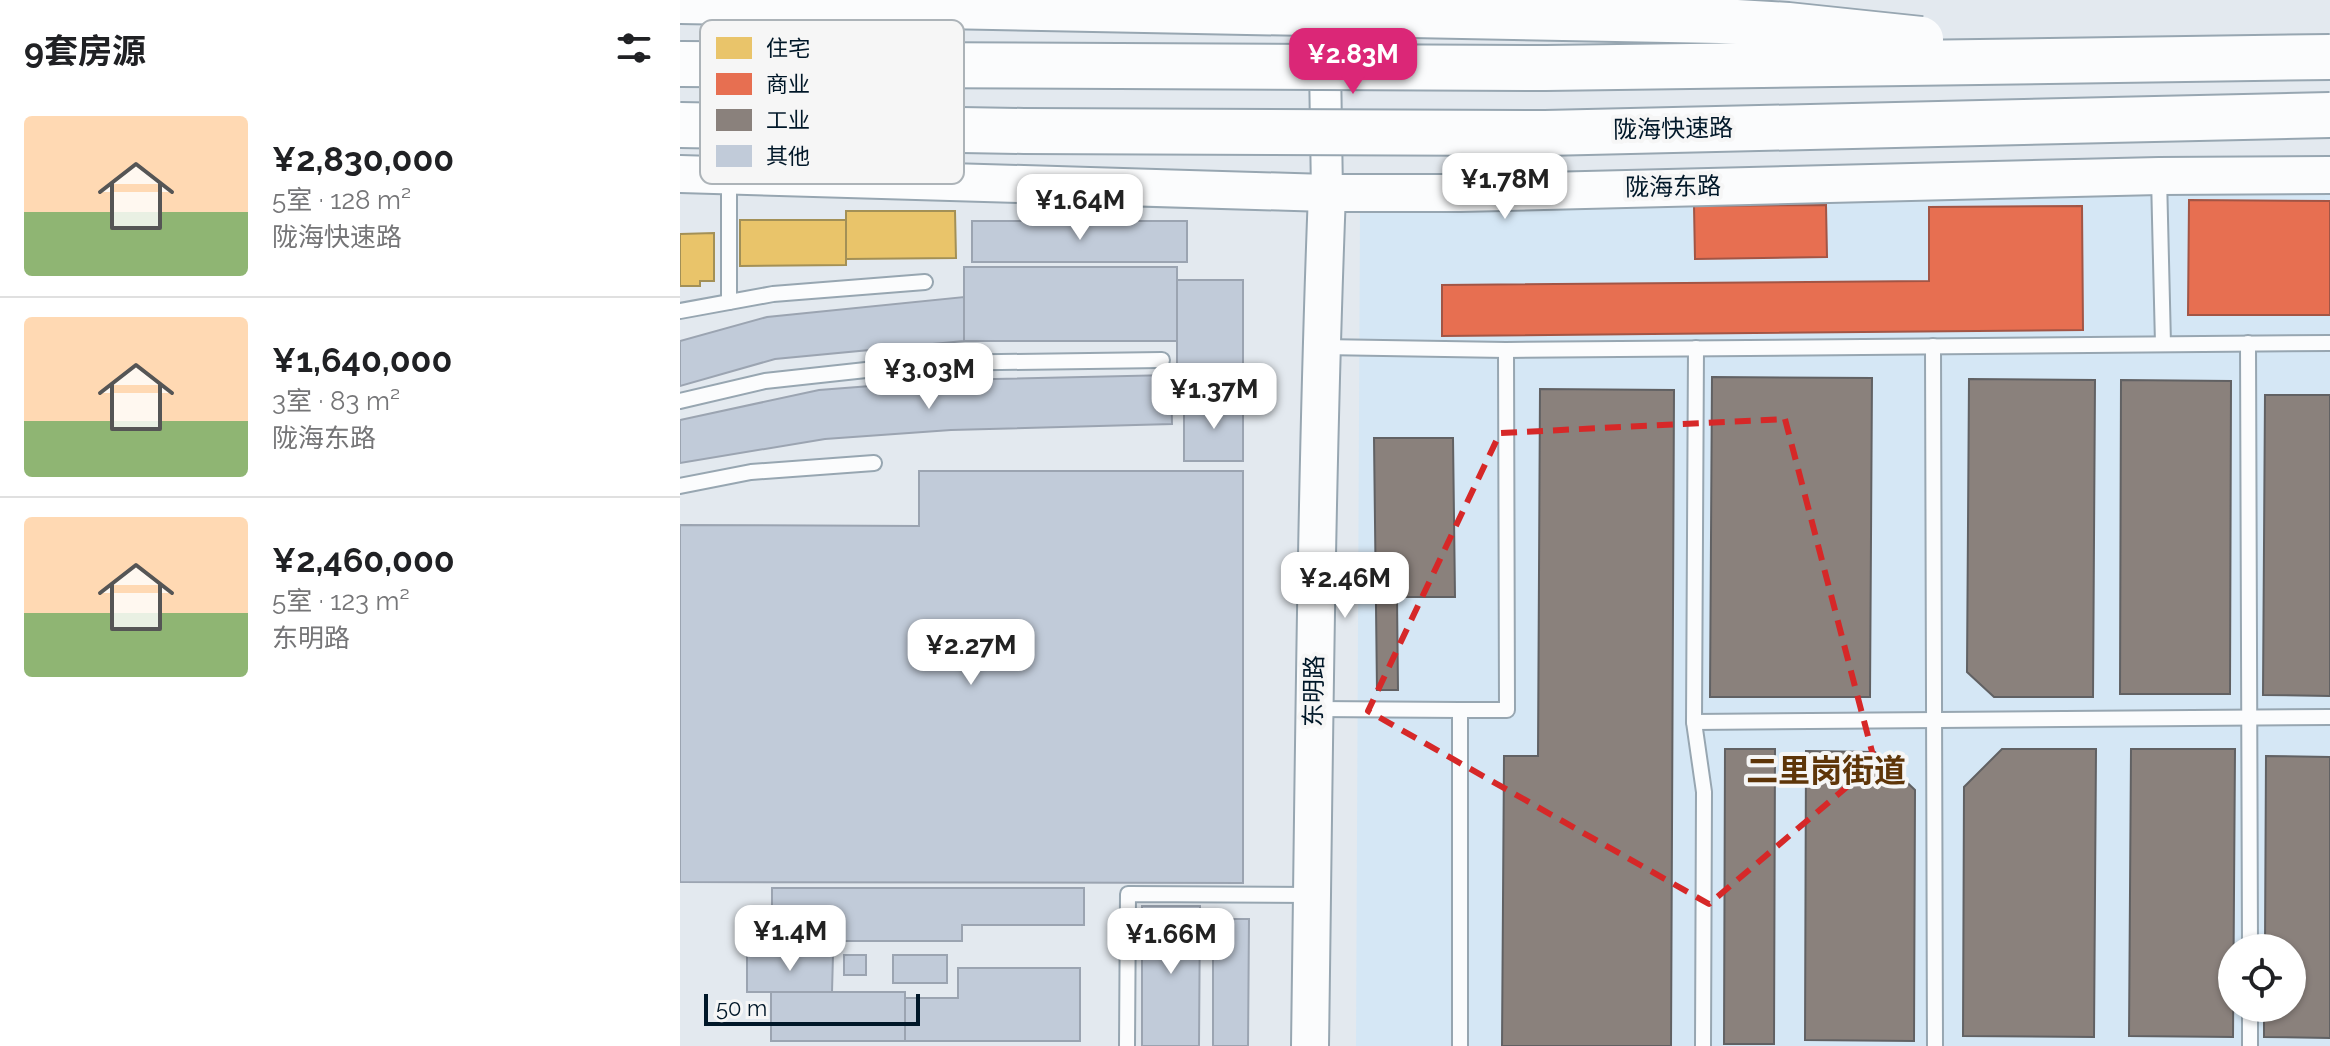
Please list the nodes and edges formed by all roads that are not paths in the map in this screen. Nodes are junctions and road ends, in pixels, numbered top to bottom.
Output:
1 (1324, 0) edge
2 (680, 1) edge
3 (2330, 57) edge
4 (2114, 59) junction
5 (680, 64) edge
6 (700, 64) edge
7 (964, 65) edge
8 (2330, 115) edge
9 (680, 125) edge
10 (700, 125) edge
11 (964, 130) edge
12 (680, 174) edge
13 (700, 175) edge
14 (2330, 175) edge
15 (2159, 176) junction
16 (964, 183) edge
17 (729, 184) edge
18 (1327, 193) junction
19 (925, 282) dead end
20 (729, 302) junction
21 (680, 311) edge
22 (2248, 343) junction
23 (2330, 343) edge
24 (2163, 344) junction
25 (1933, 346) junction
26 (1321, 347) junction
27 (1696, 348) junction
28 (1506, 350) junction
29 (1162, 360) dead end
30 (680, 401) edge
31 (874, 463) dead end
32 (680, 486) edge
33 (1314, 709) junction
34 (1460, 710) junction
35 (2330, 717) edge
36 (2249, 718) junction
37 (1934, 721) junction
38 (1694, 722) junction
39 (1312, 895) junction
40 (2250, 934) edge
41 (2250, 1022) edge
42 (1127, 1046) edge
43 (1310, 1046) edge
44 (1460, 1046) edge
45 (1703, 1046) edge
46 (1935, 1046) edge
47 (2250, 1046) edge

1 - 18 street
2 - 4 highway, bridge
3 - 4 highway, bridge
4 - 7 highway, bridge
5 - 6 highway, bridge
8 - 11 highway, 陇海快速路, bridge
9 - 10 highway, 陇海快速路, bridge
12 - 13 street, 陇海东路
14 - 15 street, 陇海东路
15 - 18 street, 陇海东路
15 - 24 lane
16 - 18 street, 陇海东路
17 - 20 lane
18 - 26 street, 东明路
19 - 20 lane
20 - 21 lane
22 - 23 lane
22 - 24 lane
22 - 36 lane
24 - 25 lane
25 - 27 lane
25 - 37 lane
26 - 28 lane
26 - 33 street, 东明路
27 - 28 lane
27 - 38 lane
28 - 34 lane
29 - 30 lane
31 - 32 lane
33 - 34 lane
33 - 39 street, 东明路
34 - 44 lane
35 - 36 lane
36 - 37 lane
36 - 40 lane
37 - 38 lane
37 - 46 lane
38 - 45 lane
39 - 42 lane
39 - 43 street, 东明路
41 - 47 lane

